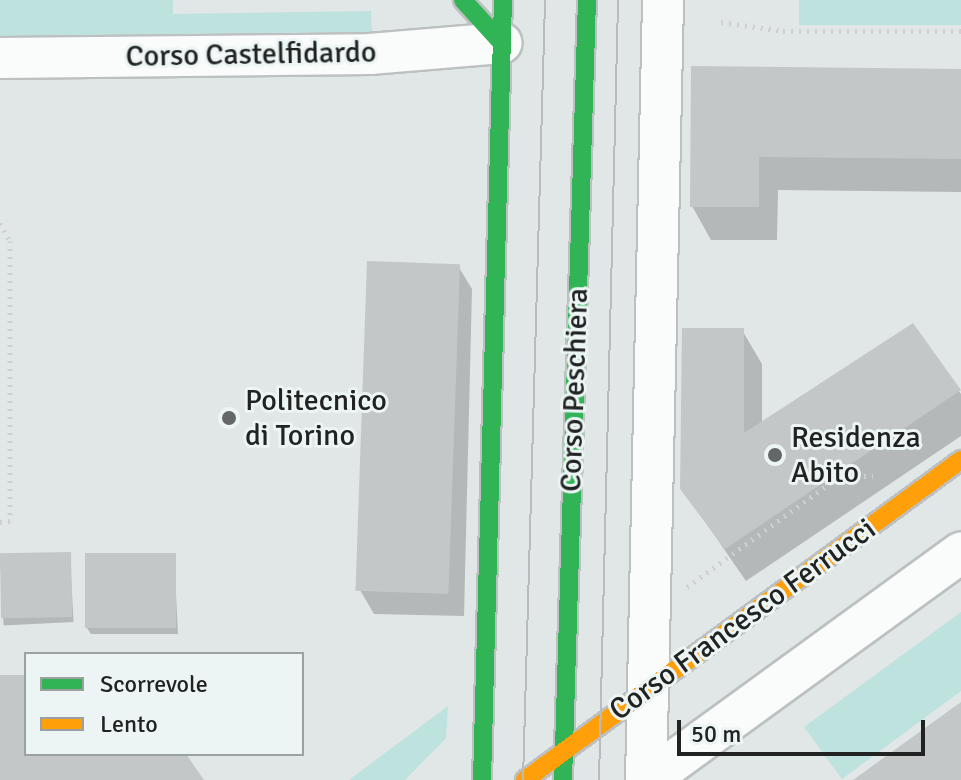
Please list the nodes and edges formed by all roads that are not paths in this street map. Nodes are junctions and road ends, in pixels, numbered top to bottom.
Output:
1 (463, 0) edge
2 (503, 0) edge
3 (587, 0) edge
4 (663, 0) edge
5 (502, 43) junction
6 (0, 58) edge
7 (961, 460) edge
8 (961, 553) edge
9 (648, 690) junction
10 (564, 751) junction
11 (482, 780) edge
12 (525, 780) edge
13 (563, 780) edge
14 (647, 780) edge

1 - 5 main road
2 - 5 main road
3 - 10 main road, Corso Peschiera
4 - 9 street
5 - 6 street, Corso Castelfidardo
5 - 11 main road
7 - 9 main road, Corso Francesco Ferrucci
8 - 14 street
9 - 10 main road, Corso Francesco Ferrucci
9 - 14 street
10 - 12 main road, Corso Francesco Ferrucci
10 - 13 main road, Corso Peschiera

